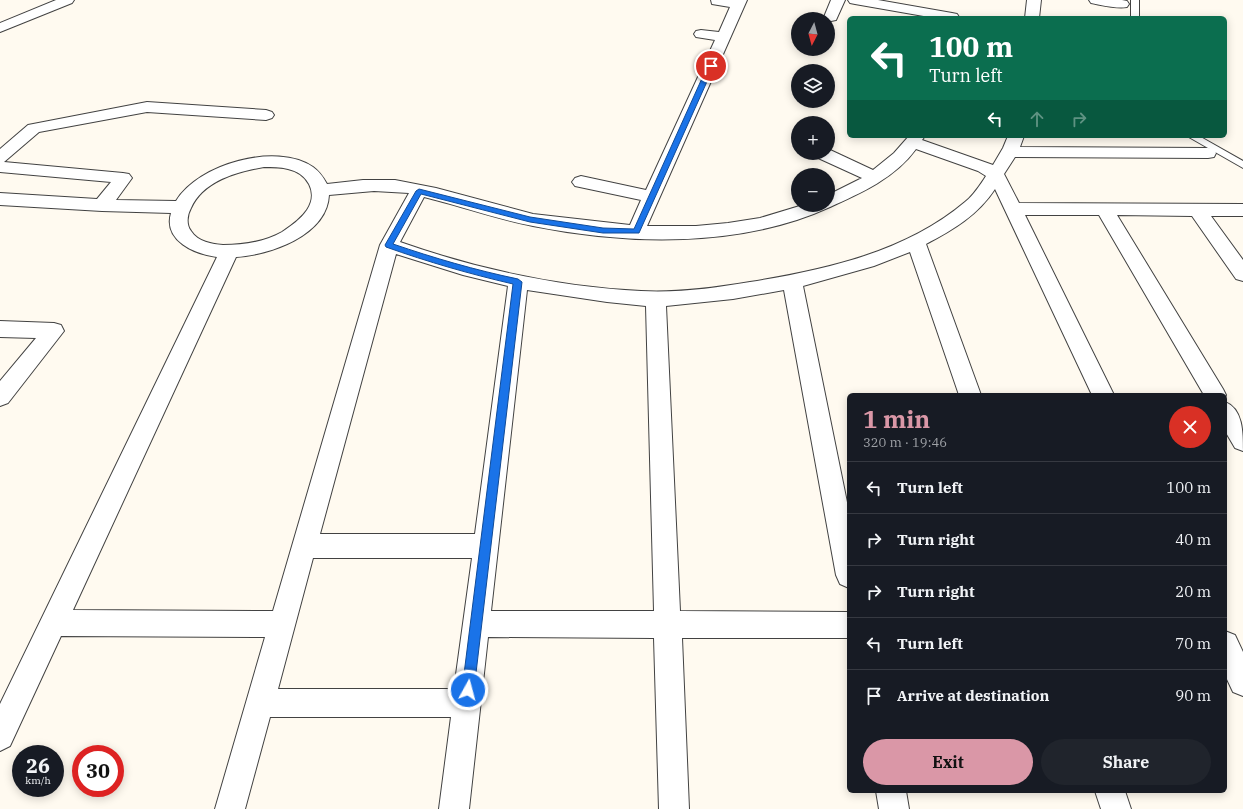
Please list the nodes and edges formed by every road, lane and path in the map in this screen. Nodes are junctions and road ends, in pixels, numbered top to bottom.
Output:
1 (67, 0) edge
2 (838, 0) edge
3 (855, 0) edge
4 (1034, 0) edge
5 (1096, 0) edge
6 (1135, 0) edge
7 (716, 1) edge
8 (740, 2) edge
9 (1122, 4) dead end
10 (906, 9) edge
11 (833, 12) edge
12 (953, 13) edge
13 (1032, 16) edge
14 (1135, 16) edge
15 (0, 28) edge
16 (701, 34) dead end
17 (724, 38) junction
18 (266, 115) dead end
19 (1196, 138) edge
20 (915, 139) edge
21 (1013, 144) edge
22 (1208, 153) dead end
23 (0, 158) edge
24 (835, 159) edge
25 (1243, 165) edge
26 (0, 167) edge
27 (996, 174) junction
28 (874, 177) junction
29 (581, 182) dead end
30 (321, 190) junction
31 (419, 191) junction
32 (652, 197) junction
33 (0, 199) edge
34 (835, 199) edge
35 (102, 205) junction
36 (181, 206) junction
37 (1013, 209) junction
38 (1104, 209) junction
39 (1197, 210) junction
40 (1243, 210) edge
41 (802, 212) edge
42 (636, 231) junction
43 (916, 241) junction
44 (389, 245) junction
45 (229, 252) junction
46 (1243, 274) edge
47 (792, 281) junction
48 (518, 282) junction
49 (656, 299) junction
50 (0, 329) edge
51 (969, 393) edge
52 (1102, 393) edge
53 (1214, 393) edge
54 (0, 397) edge
55 (1227, 414) edge
56 (1243, 441) edge
57 (304, 546) junction
58 (486, 546) junction
59 (847, 565) edge
60 (53, 623) junction
61 (282, 624) junction
62 (476, 624) junction
63 (668, 625) junction
64 (847, 625) edge
65 (1231, 646) edge
66 (1243, 682) edge
67 (260, 703) junction
68 (466, 703) junction
69 (0, 736) edge
70 (891, 793) edge
71 (1111, 793) edge
72 (230, 809) edge
73 (454, 809) edge
74 (674, 809) edge
75 (894, 809) edge
76 (1116, 809) edge

1 - 15 street
2 - 11 street
3 - 10 street
4 - 13 street
5 - 9 street
6 - 14 lane
7 - 8 street
8 - 17 street
10 - 12 street
16 - 17 street
17 - 32 street
18 - 23 street
19 - 25 lane
20 - 27 street
20 - 28 street
21 - 22 street
21 - 27 street
24 - 28 street
26 - 35 street
27 - 37 street
27 - 43 street
28 - 34 street
29 - 32 street
30 - 31 street
30 - 36 street
30 - 45 street
31 - 42 street
31 - 44 street
32 - 42 street
33 - 35 street
35 - 36 street
36 - 45 street
37 - 38 street
37 - 52 street
38 - 39 street
38 - 53 street
39 - 40 street
39 - 46 street
41 - 42 street
43 - 47 street
43 - 51 street
44 - 48 street
44 - 57 street
45 - 60 street
47 - 49 street
47 - 59 street
48 - 49 street
48 - 58 street
49 - 63 street
50 - 54 street
55 - 56 street
57 - 58 street
57 - 61 street
58 - 62 street
60 - 61 street
60 - 69 street
61 - 67 street
62 - 63 street
62 - 68 street
63 - 64 street
63 - 74 street
65 - 66 street
67 - 68 street
67 - 72 street
68 - 73 street
70 - 75 street
71 - 76 street

